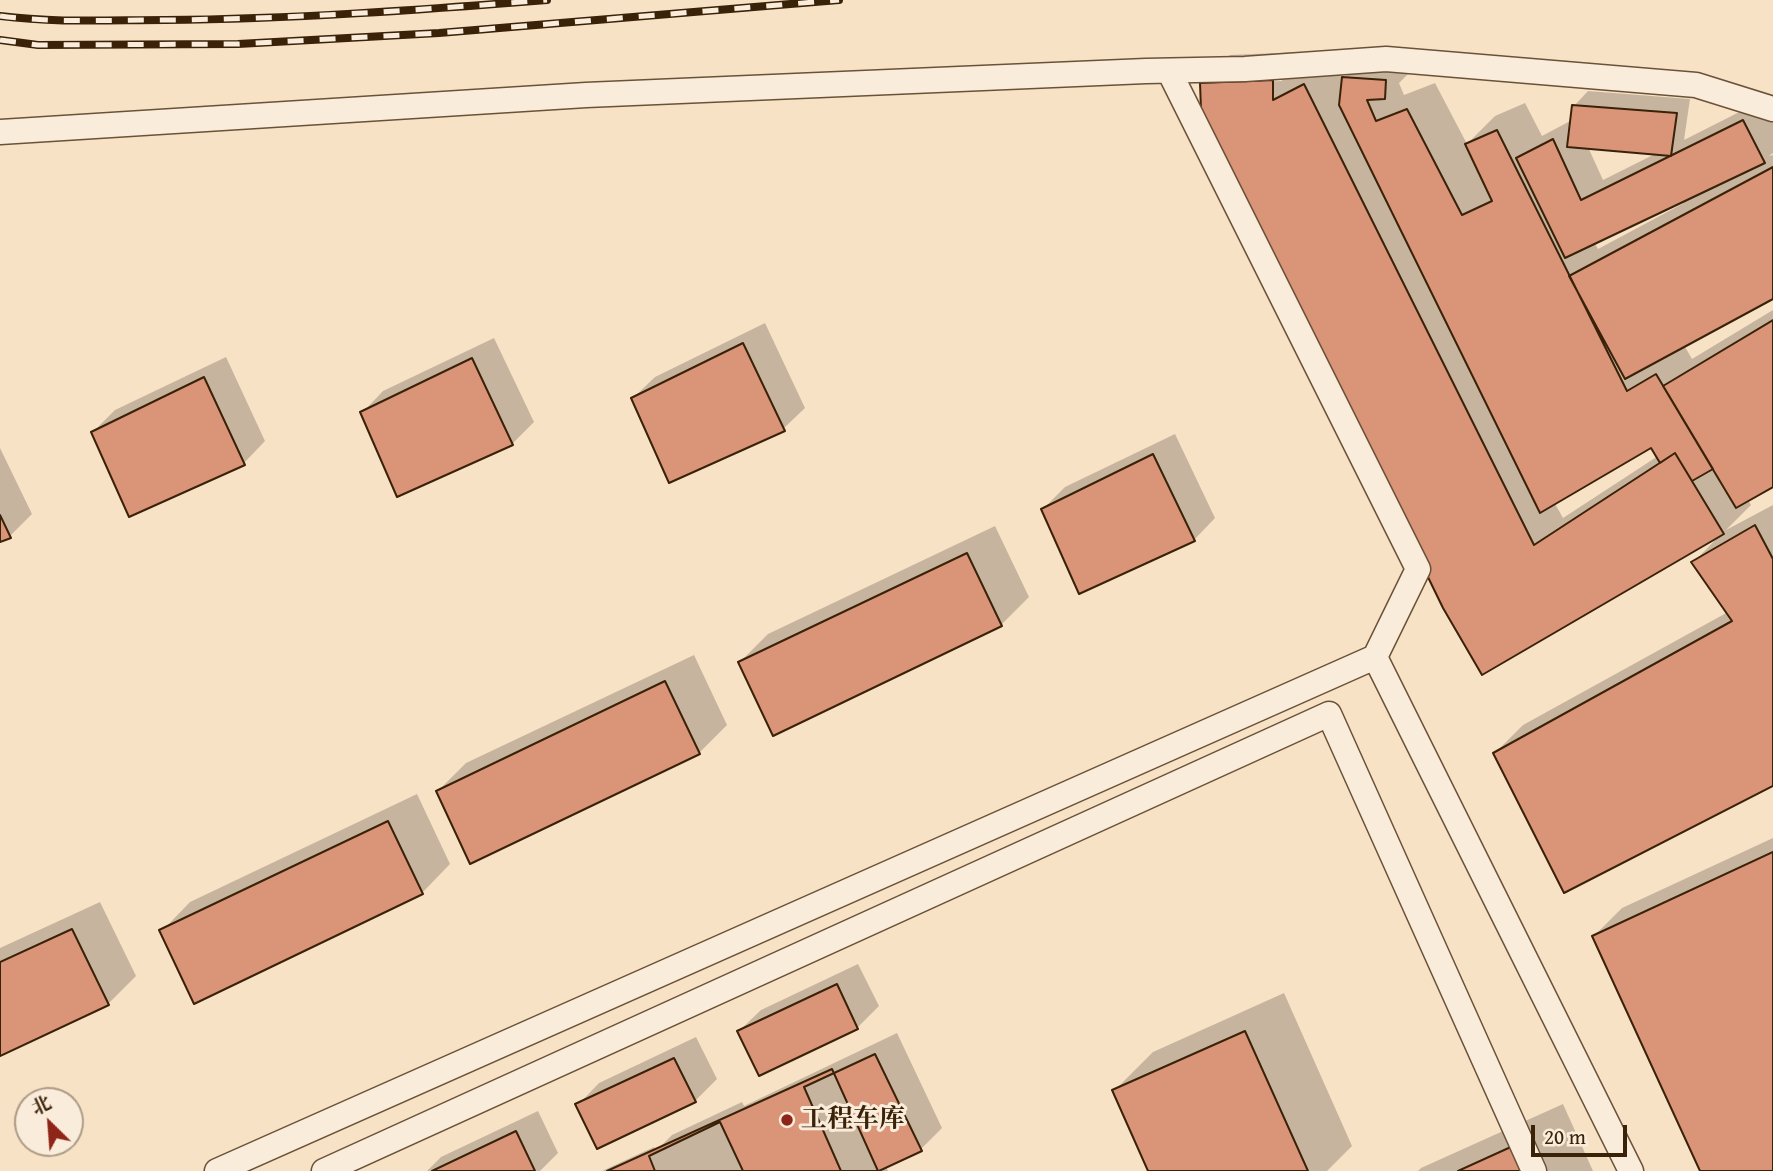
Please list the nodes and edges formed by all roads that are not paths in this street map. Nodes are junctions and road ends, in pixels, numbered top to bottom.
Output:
1 (1169, 71) junction
2 (1773, 109) edge
3 (0, 132) edge
4 (1375, 657) junction
5 (218, 1171) edge
6 (324, 1171) edge
7 (1534, 1171) edge
8 (1631, 1171) edge

1 - 2 street
1 - 3 street
1 - 4 street
4 - 5 street
4 - 8 street
6 - 7 street

